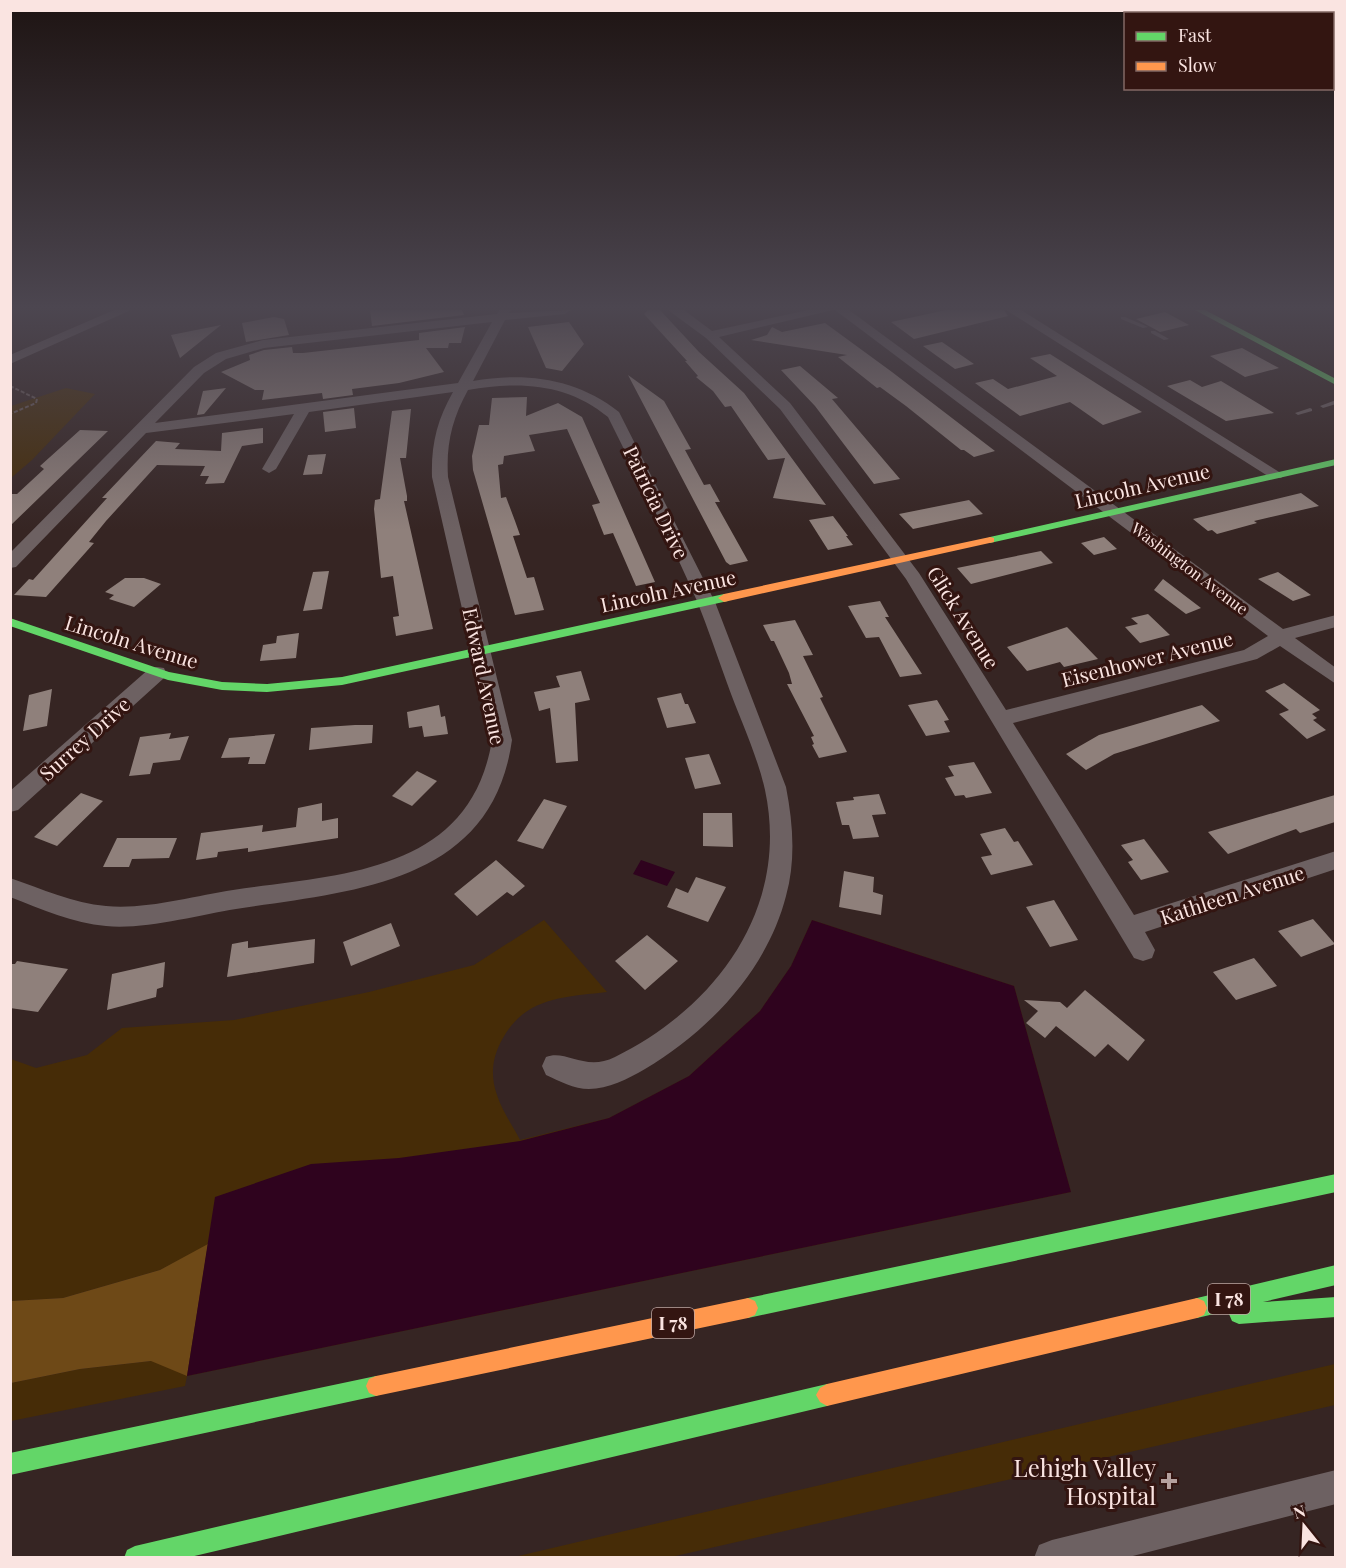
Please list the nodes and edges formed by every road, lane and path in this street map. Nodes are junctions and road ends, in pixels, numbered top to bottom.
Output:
1 (186, 383) edge
2 (482, 383) edge
3 (530, 383) edge
4 (761, 383) edge
5 (940, 383) edge
6 (1129, 383) edge
7 (466, 385) junction
8 (10, 386) edge
9 (1335, 402) edge
10 (1323, 406) dead end
11 (304, 408) junction
12 (1310, 410) dead end
13 (1298, 413) dead end
14 (10, 414) edge
15 (141, 429) junction
16 (1335, 462) edge
17 (269, 469) dead end
18 (1276, 475) junction
19 (1114, 512) junction
20 (900, 560) junction
21 (10, 562) edge
22 (706, 602) junction
23 (1335, 621) edge
24 (10, 622) edge
25 (1280, 636) junction
26 (481, 651) junction
27 (157, 673) junction
28 (1335, 678) edge
29 (1000, 719) junction
30 (10, 804) edge
31 (1335, 860) edge
32 (10, 887) edge
33 (1128, 927) junction
34 (1143, 950) dead end
35 (555, 1066) dead end
36 (1335, 1183) edge
37 (1335, 1275) edge
38 (1335, 1307) edge
39 (1123, 1324) junction
40 (10, 1464) edge
41 (1335, 1487) edge
42 (135, 1557) edge
43 (1052, 1557) edge

1 - 15 street
2 - 7 street, Patricia Drive
3 - 22 street, Patricia Drive
4 - 20 street, Glick Avenue
5 - 19 street, Washington Avenue
6 - 18 street
7 - 11 street, Patricia Drive
7 - 26 street, Edward Avenue
8 - 14 path
9 - 10 lane
11 - 15 street, Patricia Drive
11 - 17 street
12 - 13 lane
15 - 21 street
16 - 18 main road, Lincoln Avenue
18 - 19 main road, Lincoln Avenue
19 - 20 main road, Lincoln Avenue
19 - 25 street, Washington Avenue
20 - 22 main road, Lincoln Avenue
20 - 29 street, Glick Avenue
22 - 26 main road, Lincoln Avenue
22 - 35 street, Patricia Drive
23 - 25 street, Eisenhower Avenue
24 - 27 main road, Lincoln Avenue
25 - 28 street, Washington Avenue
25 - 29 street, Eisenhower Avenue
26 - 27 main road, Lincoln Avenue
26 - 32 street, Edward Avenue
27 - 30 street, Surrey Drive
29 - 33 street, Glick Avenue
31 - 33 street, Kathleen Avenue
33 - 34 street, Glick Avenue
36 - 40 main road, I 78
37 - 39 main road, I 78
38 - 39 main road
39 - 42 main road, I 78
41 - 43 street

